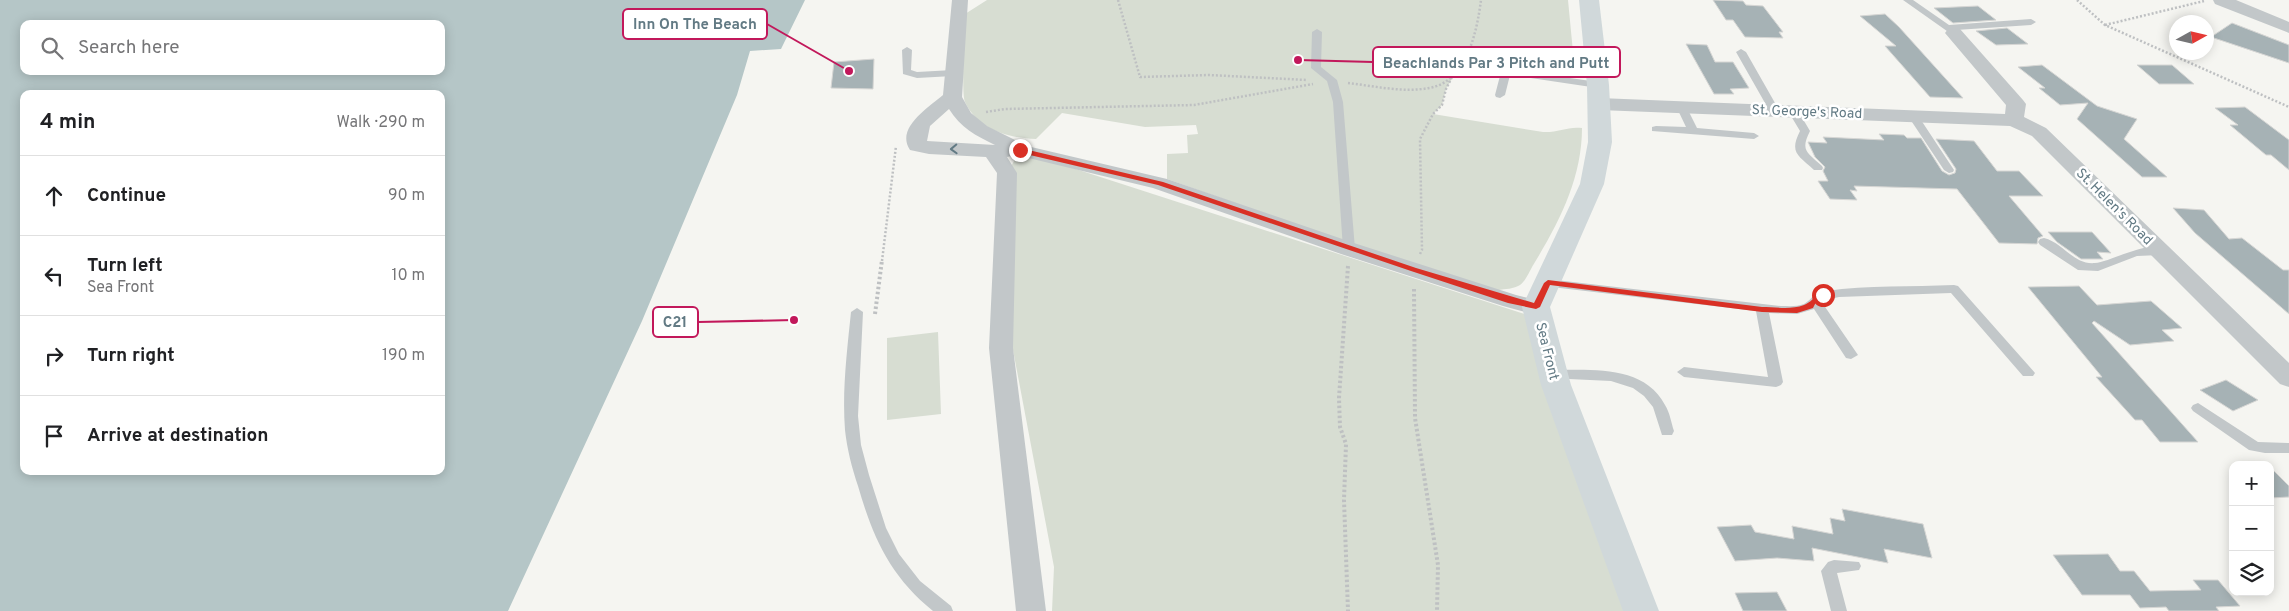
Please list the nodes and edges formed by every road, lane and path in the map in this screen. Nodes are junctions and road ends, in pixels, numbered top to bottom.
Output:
1 (960, 0) edge
2 (1118, 0) edge
3 (1481, 0) edge
4 (1588, 0) edge
5 (1907, 0) edge
6 (2077, 0) edge
7 (2209, 0) edge
8 (2221, 0) edge
9 (2031, 22) dead end
10 (2105, 25) junction
11 (2289, 28) edge
12 (1951, 30) junction
13 (1316, 32) dead end
14 (907, 50) dead end
15 (1741, 52) dead end
16 (953, 73) junction
17 (1453, 75) junction
18 (1332, 80) junction
19 (1500, 95) dead end
20 (1598, 95) junction
21 (952, 97) junction
22 (1681, 106) junction
23 (2289, 107) edge
24 (1783, 110) junction
25 (1913, 116) junction
26 (967, 120) junction
27 (2014, 120) junction
28 (921, 123) junction
29 (1656, 129) dead end
30 (1693, 131) junction
31 (1754, 136) dead end
32 (897, 143) dead end
33 (1020, 150) junction
34 (993, 152) junction
35 (1818, 168) dead end
36 (1949, 170) dead end
37 (2044, 242) dead end
38 (1349, 249) junction
39 (2160, 251) junction
40 (1414, 270) junction
41 (1542, 295) junction
42 (1814, 300) junction
43 (1762, 310) junction
44 (857, 312) dead end
45 (874, 322) dead end
46 (1850, 355) dead end
47 (1684, 372) dead end
48 (2028, 373) dead end
49 (1553, 375) junction
50 (2289, 378) edge
51 (2198, 408) dead end
52 (1667, 431) dead end
53 (2289, 448) edge
54 (1853, 566) dead end
55 (945, 611) edge
56 (1031, 611) edge
57 (1348, 611) edge
58 (1437, 611) edge
59 (1641, 611) edge
60 (1839, 611) edge

1 - 16 street
2 - 18 path
3 - 17 path
4 - 20 street
5 - 12 lane
6 - 10 path
7 - 10 path
8 - 11 street
9 - 12 lane
10 - 23 path
12 - 27 street
13 - 18 lane
14 - 16 lane
15 - 24 lane
16 - 21 street
17 - 18 path
17 - 40 path
18 - 26 path
18 - 38 lane
19 - 20 lane
20 - 22 street, St. George's Road
20 - 41 street
21 - 26 street
21 - 28 street
22 - 24 street, St. George's Road
22 - 30 lane
24 - 25 street, St. George's Road
24 - 35 lane
25 - 27 street, St. George's Road
25 - 36 lane
26 - 28 street
26 - 33 street
27 - 39 street, St. Helen's Road
34 -> 28 street
29 - 30 lane
30 - 31 lane
32 - 45 path
33 - 34 street
33 - 38 street
34 - 56 street
37 - 39 lane
38 - 40 street
38 - 57 path
39 - 50 street, St. Helen's Road
40 - 41 street
40 - 58 path
41 - 43 lane
41 - 49 street, Sea Front
42 - 43 lane
42 - 46 lane
42 - 48 lane
43 - 47 lane
44 - 55 lane
49 - 52 lane
49 - 59 street, Sea Front
51 - 53 lane
54 - 60 lane

